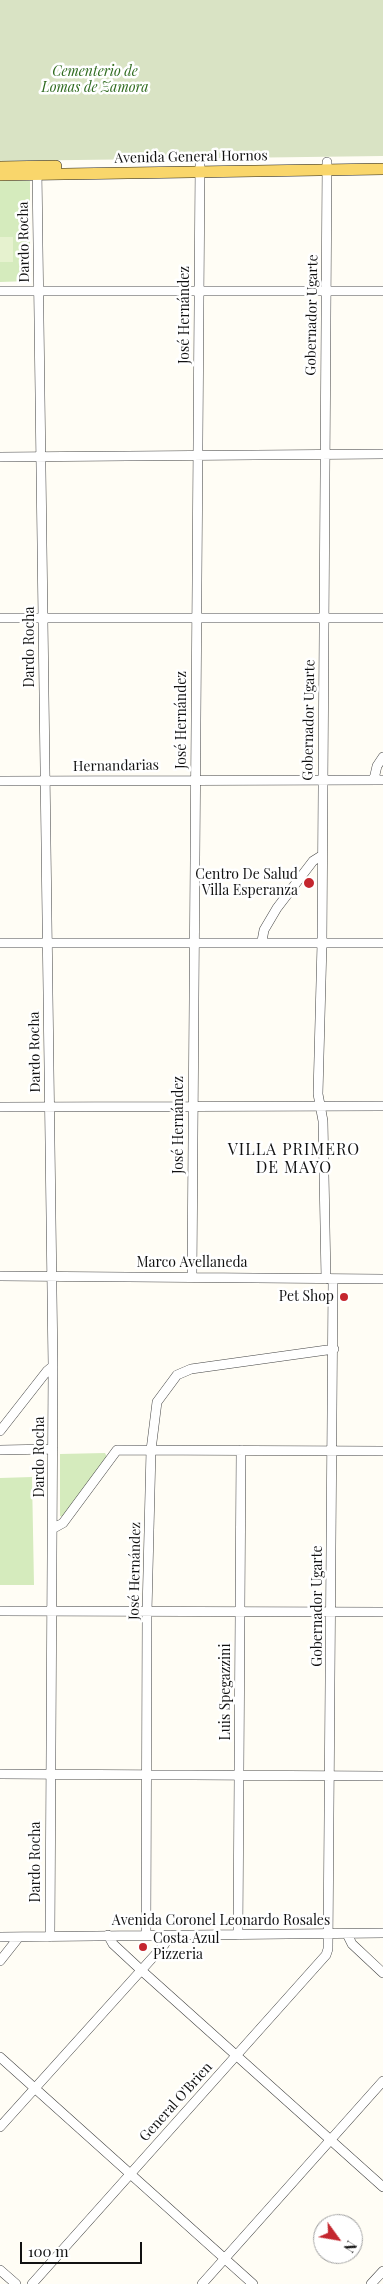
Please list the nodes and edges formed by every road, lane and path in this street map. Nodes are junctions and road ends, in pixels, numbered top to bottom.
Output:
1 (383, 161) edge
2 (327, 166) junction
3 (0, 167) edge
4 (200, 168) junction
5 (383, 169) edge
6 (37, 170) junction
7 (0, 175) edge
8 (0, 291) edge
9 (326, 291) junction
10 (39, 292) junction
11 (199, 292) junction
12 (383, 292) edge
13 (324, 454) junction
14 (383, 454) edge
15 (198, 456) junction
16 (0, 457) edge
17 (40, 457) junction
18 (196, 617) junction
19 (0, 618) edge
20 (44, 618) junction
21 (324, 618) junction
22 (383, 618) edge
23 (383, 757) edge
24 (195, 779) junction
25 (378, 780) edge
26 (0, 781) edge
27 (44, 781) junction
28 (322, 781) junction
29 (321, 856) junction
30 (262, 941) junction
31 (194, 942) junction
32 (383, 942) edge
33 (0, 943) edge
34 (322, 943) junction
35 (47, 944) junction
36 (192, 1105) junction
37 (0, 1106) edge
38 (319, 1106) junction
39 (383, 1106) edge
40 (50, 1107) junction
41 (0, 1276) edge
42 (52, 1276) junction
43 (192, 1277) junction
44 (330, 1279) junction
45 (383, 1279) edge
46 (334, 1349) junction
47 (53, 1366) junction
48 (0, 1431) edge
49 (53, 1449) junction
50 (0, 1450) edge
51 (152, 1450) junction
52 (241, 1450) junction
53 (332, 1450) junction
54 (383, 1451) edge
55 (54, 1528) junction
56 (51, 1610) junction
57 (0, 1611) edge
58 (147, 1612) junction
59 (240, 1612) junction
60 (332, 1612) junction
61 (383, 1612) edge
62 (0, 1774) edge
63 (50, 1774) junction
64 (148, 1775) junction
65 (239, 1775) junction
66 (330, 1776) junction
67 (383, 1776) edge
68 (383, 1933) edge
69 (330, 1934) junction
70 (347, 1934) junction
71 (108, 1935) junction
72 (146, 1935) junction
73 (170, 1935) junction
74 (238, 1935) junction
75 (0, 1937) edge
76 (19, 1937) junction
77 (50, 1937) junction
78 (0, 1961) edge
79 (141, 1970) junction
80 (383, 1973) edge
81 (236, 2056) junction
82 (0, 2057) edge
83 (383, 2080) edge
84 (35, 2089) junction
85 (0, 2127) edge
86 (331, 2140) junction
87 (130, 2174) junction
88 (383, 2187) edge
89 (225, 2258) junction
90 (0, 2270) edge
91 (383, 2271) edge
92 (16, 2284) edge
93 (32, 2284) edge
94 (202, 2284) edge
95 (253, 2284) edge
96 (371, 2284) edge

1 - 2 main road, Avenida General Hornos
2 - 4 main road, Avenida General Hornos
2 - 5 main road, Avenida General Hornos
2 - 9 street, Gobernador Ugarte
3 - 6 main road, Avenida General Hornos
4 - 6 main road, Avenida General Hornos
4 - 11 street, José Hernández
6 - 7 main road, Avenida General Hornos
6 - 10 street, Dardo Rocha
8 - 10 street
9 - 11 street
9 - 12 street
9 - 13 street, Gobernador Ugarte
10 - 11 street
10 - 17 street, Dardo Rocha
11 - 15 street, José Hernández
13 - 14 street
13 - 15 street
13 - 21 street, Gobernador Ugarte
15 - 17 street
15 - 18 street, José Hernández
16 - 17 street
17 - 20 street, Dardo Rocha
18 - 20 street
18 - 21 street
18 - 24 street, José Hernández
19 - 20 street
20 - 27 street, Dardo Rocha
21 - 22 street
21 - 28 street, Gobernador Ugarte
23 - 25 street
24 - 27 street, Hernandarias
24 - 28 street, Hernandarias
24 - 31 street, José Hernández
25 - 28 street, Hernandarias
26 - 27 street, Hernandarias
27 - 35 street, Dardo Rocha
28 - 29 street, Gobernador Ugarte
29 - 30 street
29 - 34 street, Gobernador Ugarte
30 - 31 street
30 - 34 street
31 - 35 street
31 - 36 street, José Hernández
32 - 34 street
33 - 35 street
34 - 38 street, Gobernador Ugarte
35 - 40 street, Dardo Rocha
36 - 38 street
36 - 40 street
36 - 43 street, José Hernández
37 - 40 street
38 - 39 street
38 - 44 street, Gobernador Ugarte
40 - 42 street, Dardo Rocha
41 - 42 street, Marco Avellaneda
42 - 43 street, Marco Avellaneda
42 - 47 street, Dardo Rocha
43 - 44 street, Marco Avellaneda
44 - 45 street, Marco Avellaneda
44 - 46 street, Gobernador Ugarte
46 - 51 street, José Hernández
46 - 53 street, Gobernador Ugarte
47 - 48 street
47 - 49 street, Dardo Rocha
49 - 50 street
49 - 55 street, Dardo Rocha
51 - 52 street
51 - 55 street
51 - 58 street, José Hernández
52 - 53 street
52 - 59 street, Luis Spegazzini
53 - 54 street
53 - 60 street, Gobernador Ugarte
55 - 56 street, Dardo Rocha
56 - 57 street
56 - 58 street
56 - 63 street, Dardo Rocha
58 - 59 street
58 - 64 street, José Hernández
59 - 60 street
59 - 65 street, Luis Spegazzini
60 - 61 street
60 - 66 street, Gobernador Ugarte
62 - 63 street
63 - 64 street
63 - 77 street, Dardo Rocha
64 - 65 street
64 - 72 street, José Hernández
65 - 66 street
65 - 74 street, Luis Spegazzini
66 - 67 street
66 - 69 street, Gobernador Ugarte
68 - 70 street, Avenida Coronel Leonardo Rosales
69 - 70 street, Avenida Coronel Leonardo Rosales
69 - 74 street, Avenida Coronel Leonardo Rosales
69 - 81 street, General O'Brien
70 - 80 street
71 - 72 street, Avenida Coronel Leonardo Rosales
71 - 77 street, Avenida Coronel Leonardo Rosales
71 - 79 street
72 - 73 street, Avenida Coronel Leonardo Rosales
73 - 74 street, Avenida Coronel Leonardo Rosales
73 - 79 street
75 - 76 street, Avenida Coronel Leonardo Rosales
76 - 77 street, Avenida Coronel Leonardo Rosales
76 - 78 street
79 - 81 street
79 - 84 street
81 - 86 street
81 - 87 street, General O'Brien
82 - 84 street
83 - 86 street
84 - 85 street
84 - 87 street
86 - 88 street
86 - 89 street
87 - 89 street
87 - 93 street, General O'Brien
89 - 94 street
89 - 95 street
90 - 92 street
91 - 96 street

